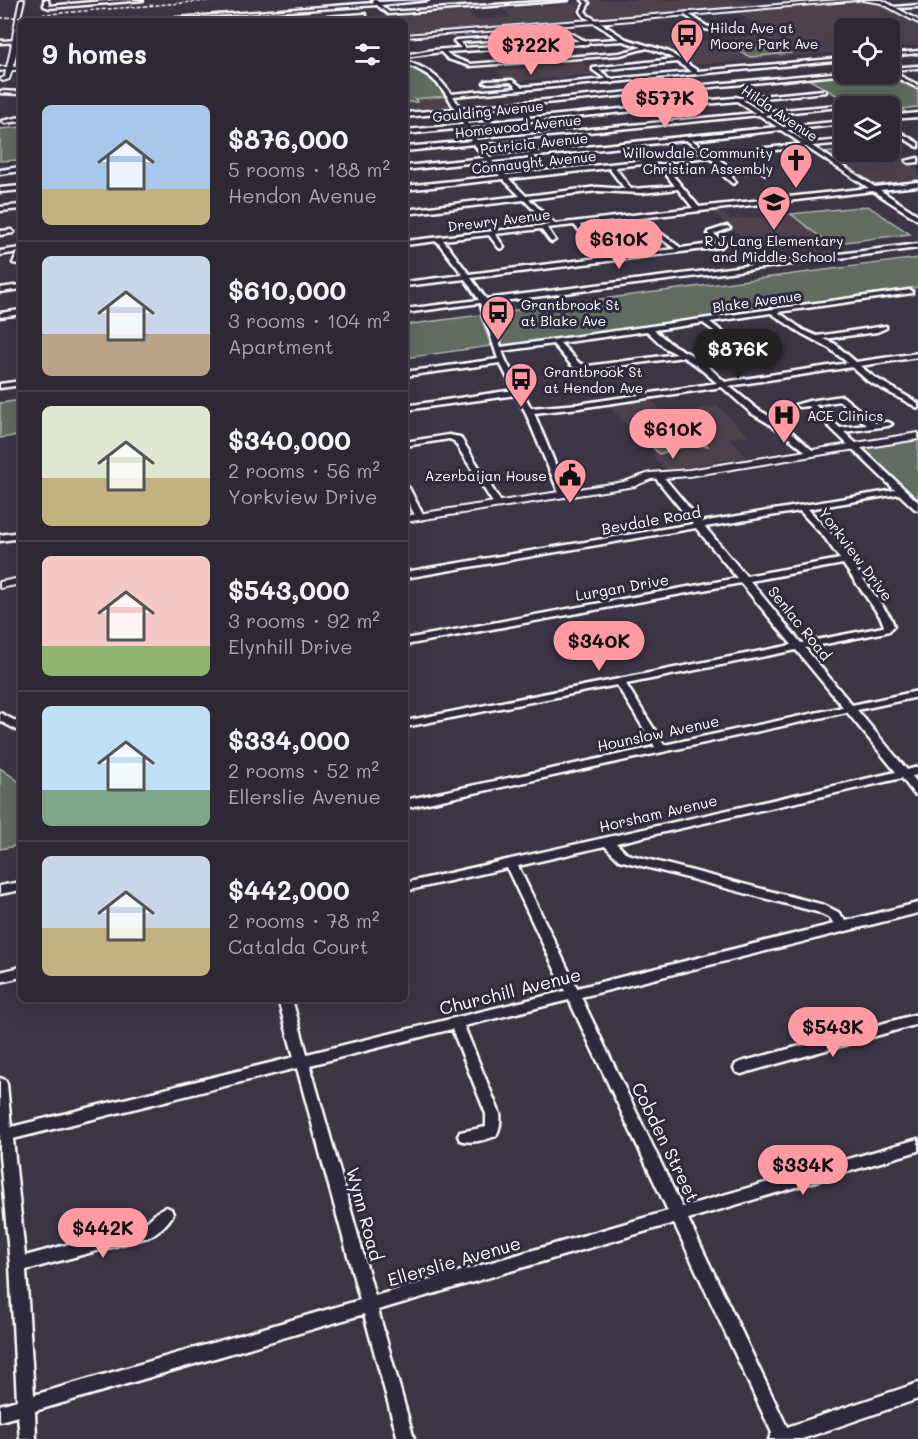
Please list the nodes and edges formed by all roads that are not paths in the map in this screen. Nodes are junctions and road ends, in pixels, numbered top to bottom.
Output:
1 (22, 0) edge
2 (46, 0) edge
3 (141, 0) edge
4 (426, 0) edge
5 (566, 0) edge
6 (584, 0) edge
7 (857, 0) edge
8 (866, 0) edge
9 (117, 1) edge
10 (882, 1) edge
11 (376, 2) edge
12 (478, 6) junction
13 (918, 6) edge
14 (893, 7) junction
15 (488, 14) dead end
16 (686, 14) junction
17 (365, 15) dead end
18 (211, 16) joint
19 (918, 17) edge
20 (19, 18) edge
21 (183, 18) edge
22 (343, 18) edge
23 (911, 18) junction
24 (594, 21) junction
25 (918, 22) edge
26 (708, 27) dead end
27 (17, 31) edge
28 (408, 36) edge
29 (624, 40) junction
30 (18, 41) edge
31 (0, 42) edge
32 (9, 42) junction
33 (18, 43) edge
34 (587, 44) junction
35 (647, 47) junction
36 (443, 51) junction
37 (465, 51) junction
38 (918, 52) edge
39 (900, 54) edge
40 (408, 56) edge
41 (679, 60) junction
42 (834, 60) edge
43 (408, 63) edge
44 (781, 65) junction
45 (918, 67) edge
46 (4, 68) edge
47 (900, 70) edge
48 (696, 73) junction
49 (834, 74) edge
50 (802, 77) junction
51 (900, 77) edge
52 (610, 80) junction
53 (918, 81) edge
54 (486, 82) dead end
55 (809, 82) dead end
56 (909, 82) junction
57 (717, 85) junction
58 (817, 86) dead end
59 (918, 87) edge
60 (520, 88) junction
61 (724, 90) dead end
62 (824, 91) junction
63 (0, 92) edge
64 (18, 93) edge
65 (627, 94) junction
66 (452, 95) junction
67 (731, 95) dead end
68 (832, 95) dead end
69 (738, 99) junction
70 (537, 103) junction
71 (834, 107) edge
72 (647, 108) junction
73 (459, 110) junction
74 (760, 114) junction
75 (408, 115) edge
76 (918, 115) edge
77 (554, 117) junction
78 (900, 117) edge
79 (18, 119) edge
80 (5, 121) dead end
81 (667, 123) junction
82 (834, 123) edge
83 (468, 126) junction
84 (782, 129) junction
85 (408, 132) edge
86 (573, 133) junction
87 (911, 134) dead end
88 (902, 135) joint
89 (688, 139) junction
90 (476, 142) junction
91 (834, 142) edge
92 (807, 145) junction
93 (918, 145) edge
94 (408, 149) edge
95 (590, 149) junction
96 (710, 155) junction
97 (488, 159) junction
98 (918, 160) edge
99 (909, 161) dead end
100 (611, 166) junction
101 (408, 168) edge
102 (18, 170) edge
103 (0, 171) edge
104 (725, 172) junction
105 (766, 172) dead end
106 (668, 173) dead end
107 (506, 177) junction
108 (733, 182) dead end
109 (918, 183) edge
110 (679, 187) junction
111 (18, 188) edge
112 (408, 188) edge
113 (3, 189) edge
114 (872, 189) junction
115 (629, 190) junction
116 (574, 191) junction
117 (527, 199) junction
118 (582, 199) dead end
119 (18, 207) edge
120 (10, 208) junction
121 (0, 209) edge
122 (697, 209) junction
123 (408, 212) edge
124 (918, 219) edge
125 (575, 223) junction
126 (554, 226) junction
127 (543, 227) junction
128 (727, 228) dead end
129 (11, 232) dead end
130 (0, 233) edge
131 (491, 233) junction
132 (658, 234) dead end
133 (440, 239) junction
134 (552, 240) dead end
135 (408, 243) edge
136 (918, 246) edge
137 (501, 247) dead end
138 (680, 250) junction
139 (18, 251) edge
140 (0, 253) edge
141 (18, 258) edge
142 (612, 259) junction
143 (16, 263) dead end
144 (467, 276) junction
145 (408, 284) edge
146 (18, 287) edge
147 (0, 290) edge
148 (910, 292) dead end
149 (482, 301) junction
150 (408, 311) edge
151 (772, 311) junction
152 (18, 312) edge
153 (0, 315) edge
154 (705, 321) junction
155 (884, 327) dead end
156 (648, 328) junction
157 (816, 338) junction
158 (555, 341) junction
159 (745, 345) dead end
160 (499, 349) junction
161 (685, 355) junction
162 (918, 355) edge
163 (502, 361) junction
164 (855, 364) junction
165 (408, 374) edge
166 (18, 383) edge
167 (724, 384) junction
168 (0, 386) edge
169 (519, 392) junction
170 (809, 403) junction
171 (799, 405) dead end
172 (918, 406) edge
173 (408, 408) edge
174 (529, 411) junction
175 (888, 424) dead end
176 (873, 426) junction
177 (838, 431) junction
178 (918, 436) edge
179 (408, 444) edge
180 (853, 446) junction
181 (810, 453) junction
182 (660, 478) junction
183 (901, 491) junction
184 (563, 493) junction
185 (408, 494) edge
186 (498, 504) junction
187 (918, 507) edge
188 (802, 508) junction
189 (420, 517) junction
190 (408, 519) edge
191 (699, 525) junction
192 (18, 535) edge
193 (0, 538) edge
194 (844, 561) junction
195 (408, 574) edge
196 (745, 580) junction
197 (18, 582) edge
198 (0, 585) edge
199 (408, 641) edge
200 (799, 645) junction
201 (620, 682) junction
202 (918, 694) edge
203 (850, 708) junction
204 (0, 716) edge
205 (408, 723) edge
206 (18, 727) edge
207 (662, 750) junction
208 (918, 771) edge
209 (904, 774) junction
210 (918, 791) edge
211 (408, 803) edge
212 (607, 841) junction
213 (511, 863) junction
214 (408, 886) edge
215 (18, 887) edge
216 (0, 890) edge
217 (918, 908) edge
218 (844, 927) junction
219 (18, 973) edge
220 (0, 977) edge
221 (573, 994) junction
222 (286, 1002) edge
223 (918, 1019) edge
224 (456, 1023) junction
225 (303, 1061) junction
226 (741, 1068) dead end
227 (0, 1084) edge
228 (5, 1135) junction
229 (465, 1136) dead end
230 (918, 1145) edge
231 (5, 1196) edge
232 (166, 1215) dead end
233 (679, 1215) junction
234 (18, 1265) junction
235 (370, 1305) junction
236 (918, 1391) edge
237 (25, 1406) junction
238 (0, 1413) edge
239 (781, 1438) edge
240 (28, 1439) edge
241 (406, 1439) edge

1 - 20 main road
2 - 9 street
3 - 9 street
4 - 11 street
5 - 12 street
6 - 24 street, Hilda Avenue
7 - 8 main road
7 - 16 main road
8 - 10 main road
10 - 14 main road
11 - 12 street
11 - 18 street
12 - 15 street
13 - 14 street
14 - 23 main road
16 - 24 main road
16 - 26 street
17 - 22 street
18 - 21 street
19 - 23 street
23 - 25 main road
24 - 28 main road
24 - 29 street, Hilda Avenue
27 - 32 main road
29 - 34 street
29 - 35 street, Hilda Avenue
30 - 32 street
31 - 32 street
32 - 46 main road
33 - 46 main road
34 - 37 street
34 - 37 street
35 - 36 street
35 - 41 street, Hilda Avenue
36 - 37 street
36 - 40 street
38 - 39 street
41 - 48 street, Hilda Avenue
41 - 52 street
42 - 44 street
43 - 66 street
44 - 48 street
44 - 50 street
45 - 47 street
46 - 63 main road
48 - 52 street
48 - 57 street, Hilda Avenue
49 - 50 street
50 - 55 street
50 - 57 street
51 - 56 street
52 - 60 street
52 - 65 street
53 - 56 street
54 - 60 street
56 - 59 street
57 - 61 street, Hilda Avenue
57 - 65 street
58 - 62 street
60 - 66 street
62 - 68 street
62 - 69 street, Goulding Avenue
63 - 64 street
65 - 70 street
65 - 72 street
66 - 73 street
67 - 69 street, Hilda Avenue
69 - 72 street, Goulding Avenue
69 - 74 street, Hilda Avenue
70 - 73 street
70 - 77 street
71 - 74 street, Homewood Avenue
72 - 77 street, Goulding Avenue
72 - 81 street
73 - 75 street
73 - 83 street
74 - 81 street, Homewood Avenue
74 - 84 street, Hilda Avenue
76 - 78 street
77 - 83 street, Goulding Avenue
79 - 80 street
81 - 86 street, Homewood Avenue
82 - 84 street, Patricia Avenue
83 - 85 street, Goulding Avenue
83 - 90 street
84 - 89 street, Patricia Avenue
84 - 92 street, Hilda Avenue
86 - 90 street, Homewood Avenue
86 - 95 street
87 - 88 street
88 - 93 street
89 - 95 street, Patricia Avenue
89 - 96 street
90 - 94 street, Homewood Avenue
90 - 97 street
91 - 92 street, Connaught Avenue
92 - 96 street, Connaught Avenue
92 - 114 street, Hilda Avenue
95 - 97 street, Patricia Avenue
96 - 100 street, Connaught Avenue
96 - 104 street
97 - 101 street, Patricia Avenue
97 - 107 street
98 - 99 street
100 - 107 street, Connaught Avenue
100 - 115 street
102 - 103 street
104 - 105 street
104 - 108 street
106 - 110 street
107 - 112 street, Connaught Avenue
107 - 117 street
109 - 114 street, Drewry Avenue
110 - 115 street
110 - 122 street
111 - 113 street
113 - 120 street
114 - 122 street, Drewry Avenue
114 - 124 street, Hilda Avenue
115 - 116 street
116 - 117 street
116 - 118 street
117 - 123 street
117 - 126 street
119 - 120 street
120 - 121 street
122 - 125 street, Drewry Avenue
125 - 126 street, Drewry Avenue
125 - 142 street
126 - 127 street, Drewry Avenue
127 - 131 street, Drewry Avenue
127 - 134 street
128 - 138 street
129 - 130 street
131 - 133 street, Drewry Avenue
131 - 137 street
132 - 138 street
133 - 135 street, Drewry Avenue
133 - 144 street
136 - 149 street
138 - 142 street
139 - 140 street
141 - 143 street
142 - 144 street
144 - 145 street
144 - 149 street
146 - 147 street
148 - 151 street, Blake Avenue
149 - 150 street
149 - 160 street
151 - 154 street, Blake Avenue
151 - 157 street
152 - 153 street
154 - 156 street, Blake Avenue
154 - 159 street
155 - 157 street
156 - 158 street, Blake Avenue
156 - 161 street
157 - 164 street
158 - 160 street, Blake Avenue
158 - 161 street
160 - 163 street
161 - 167 street
162 - 164 street
163 - 165 street
163 - 169 street
164 - 167 street
164 - 172 street
166 - 168 street
167 - 174 street
167 - 181 street
169 - 173 street
169 - 174 street
170 - 171 street
170 - 176 street
170 - 177 street
174 - 184 street
175 - 176 street
176 - 177 street
177 - 180 street
178 - 180 main road
179 - 186 street
180 - 181 main road
180 - 183 street
181 - 182 main road
182 - 184 main road
182 - 191 street, Senlac Road
183 - 187 street
183 - 188 street, Bevdale Road
184 - 186 main road
185 - 189 street
186 - 189 main road
188 - 191 street, Bevdale Road
188 - 194 street, Yorkview Drive
189 - 190 main road
191 - 195 street, Bevdale Road
191 - 196 street, Senlac Road
192 - 193 street
194 - 196 street, Lurgan Drive
194 - 200 street, Yorkview Drive
196 - 199 street, Lurgan Drive
196 - 200 street, Senlac Road
197 - 198 main road
200 - 201 street, Yorkview Drive
200 - 203 street, Senlac Road
201 - 205 street, Yorkview Drive
201 - 207 street
202 - 203 street, Hounslow Avenue
203 - 207 street, Hounslow Avenue
203 - 209 street, Senlac Road
204 - 206 street
207 - 211 street, Hounslow Avenue
208 - 209 street, Horsham Avenue
209 - 210 street, Senlac Road
209 - 212 street, Horsham Avenue
212 - 213 street, Horsham Avenue
212 - 218 street
213 - 214 street, Horsham Avenue
213 - 221 street, Cobden Street
215 - 216 street
217 - 218 street, Churchill Avenue
218 - 221 street, Churchill Avenue
219 - 220 street
221 - 224 street, Churchill Avenue
221 - 233 street, Cobden Street
222 - 225 street, Wynn Road
223 - 226 street
224 - 225 street, Churchill Avenue
224 - 229 street
225 - 228 street, Churchill Avenue
225 - 235 street, Wynn Road
227 - 228 street
228 - 231 street
230 - 233 street, Ellerslie Avenue
231 - 234 street
232 - 234 street
233 - 235 street, Ellerslie Avenue
233 - 239 street, Cobden Street
234 - 237 street
235 - 237 street, Ellerslie Avenue
235 - 241 street, Wynn Road
236 - 239 street
237 - 238 street, Ellerslie Avenue
237 - 240 street

